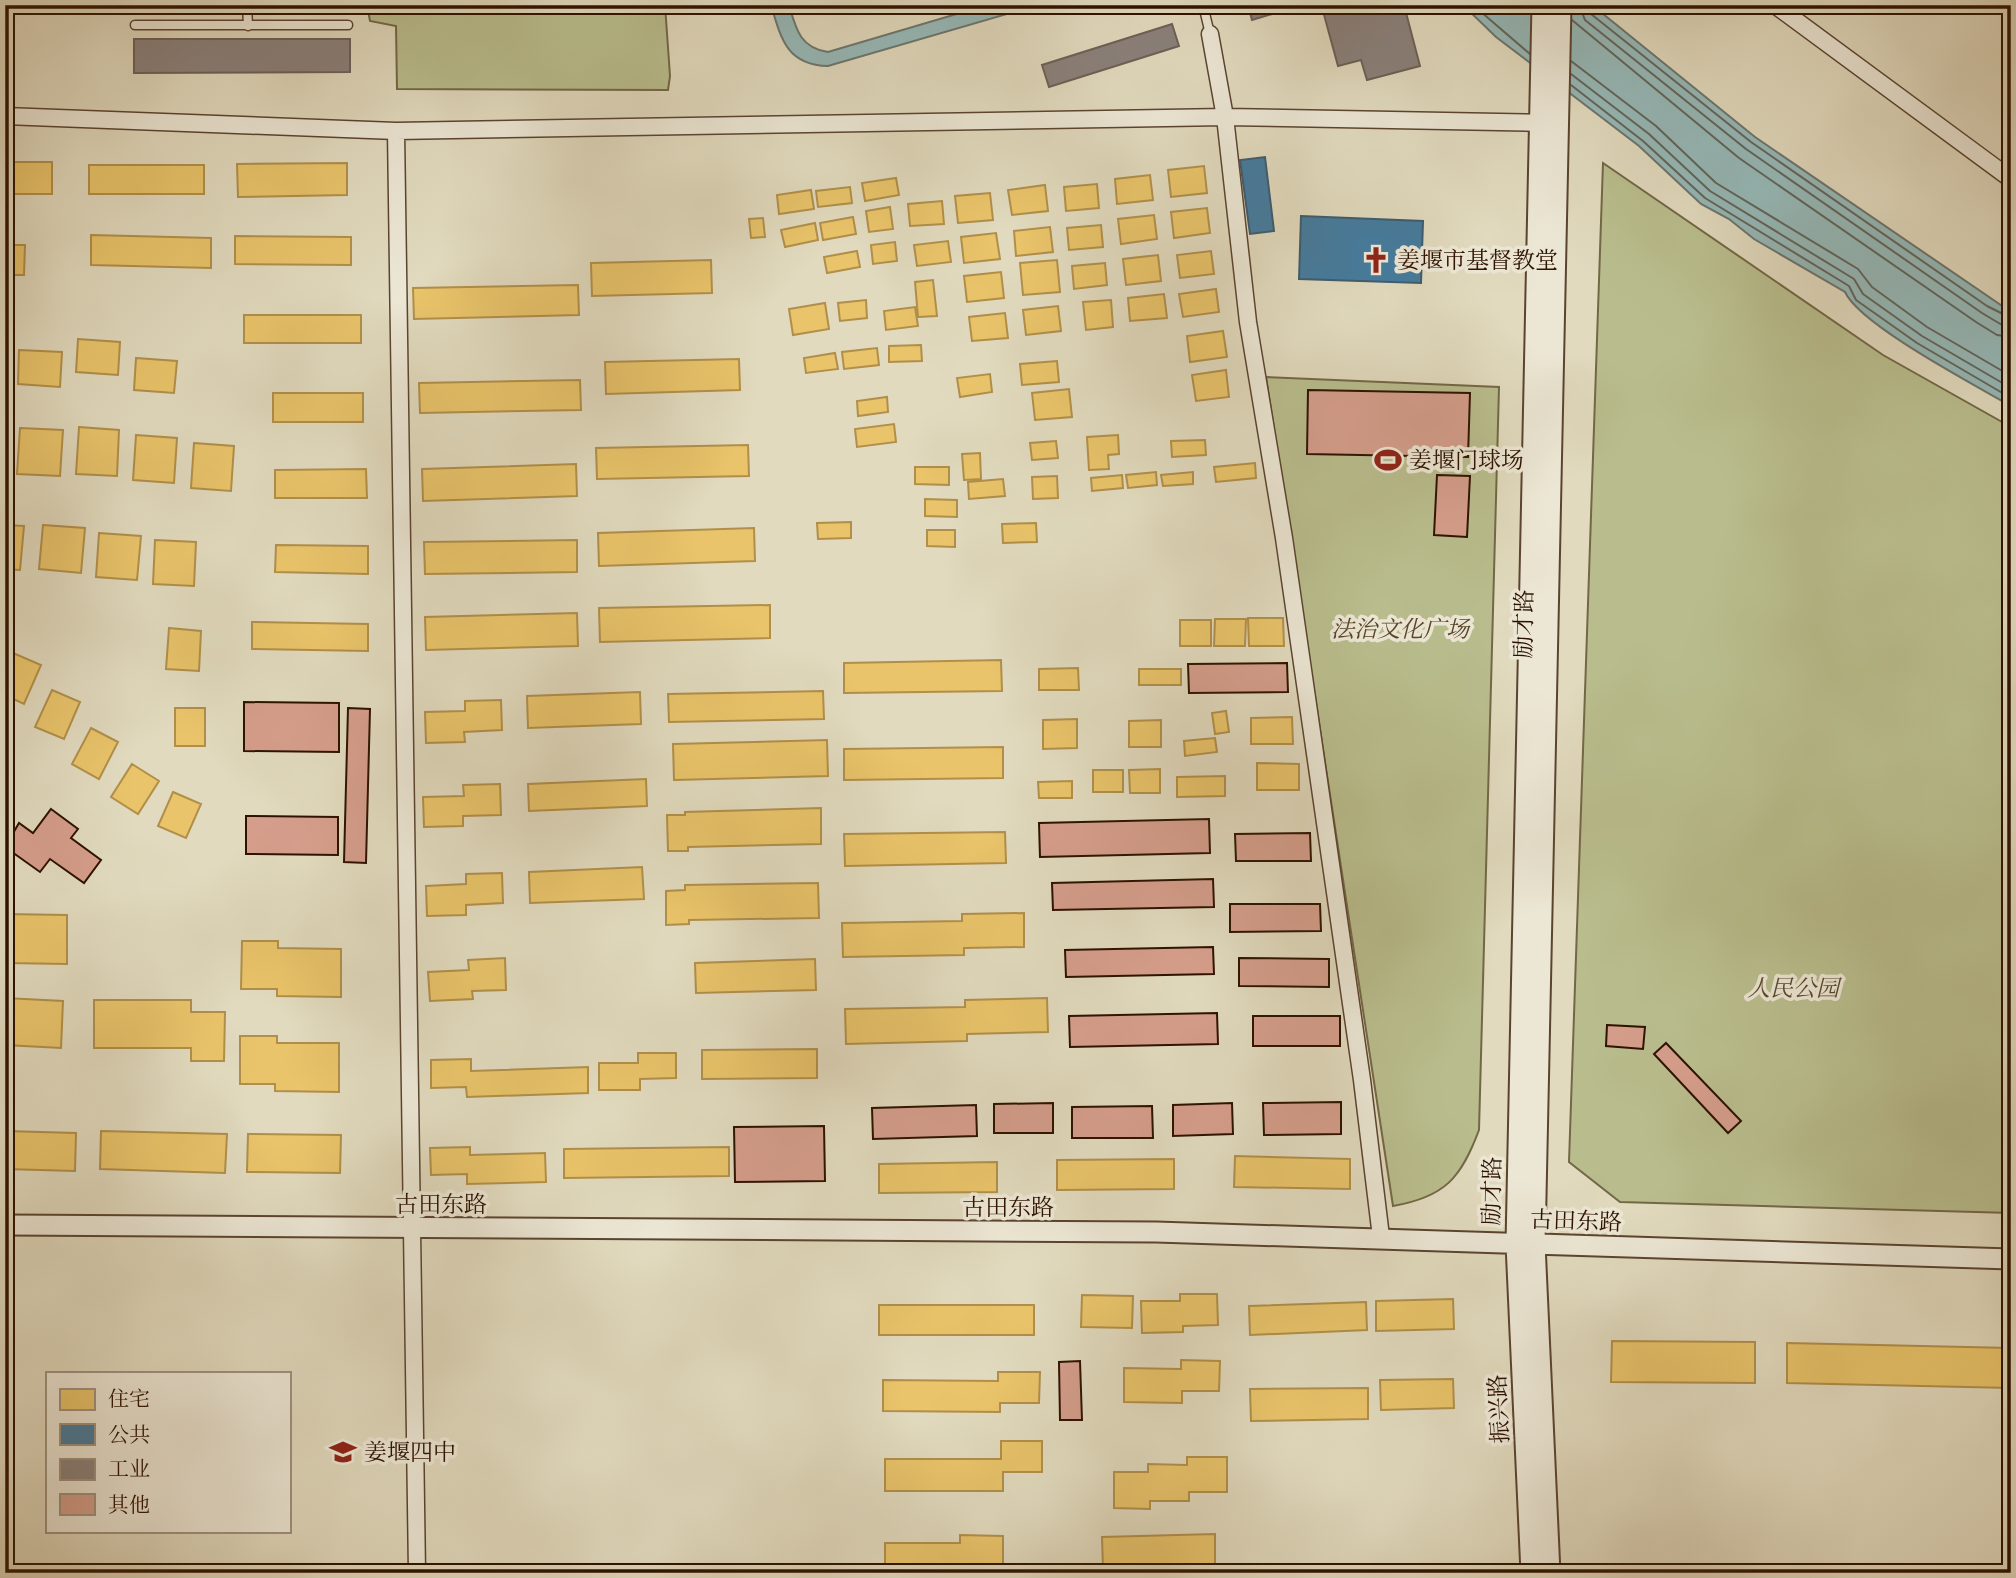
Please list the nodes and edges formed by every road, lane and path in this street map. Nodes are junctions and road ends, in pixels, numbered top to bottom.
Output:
1 (247, 5) edge
2 (1203, 5) edge
3 (1542, 5) edge
4 (1561, 5) edge
5 (1775, 5) edge
6 (348, 25) dead end
7 (135, 26) dead end
8 (248, 26) junction
9 (1210, 34) joint
10 (5, 116) edge
11 (1225, 117) junction
12 (1549, 123) junction
13 (396, 131) junction
14 (2011, 179) edge
15 (5, 1225) edge
16 (413, 1228) junction
17 (1381, 1237) junction
18 (1525, 1244) junction
19 (2011, 1259) edge
20 (418, 1573) edge
21 (1531, 1573) edge
22 (1550, 1573) edge

1 - 8 lane
2 - 9 lane
3 - 12 street, 励才路
4 - 12 street, 励才路
5 - 14 street
6 - 8 lane
7 - 8 lane
9 - 11 street
10 - 13 street
11 - 12 street
11 - 13 street
11 - 17 street
12 - 18 street, 励才路
13 - 16 street
15 - 16 street, 古田东路
16 - 17 street, 古田东路
16 - 20 street
17 - 18 street, 古田东路
18 - 19 street, 古田东路
18 - 21 street, 振兴路
18 - 22 street, 振兴路

